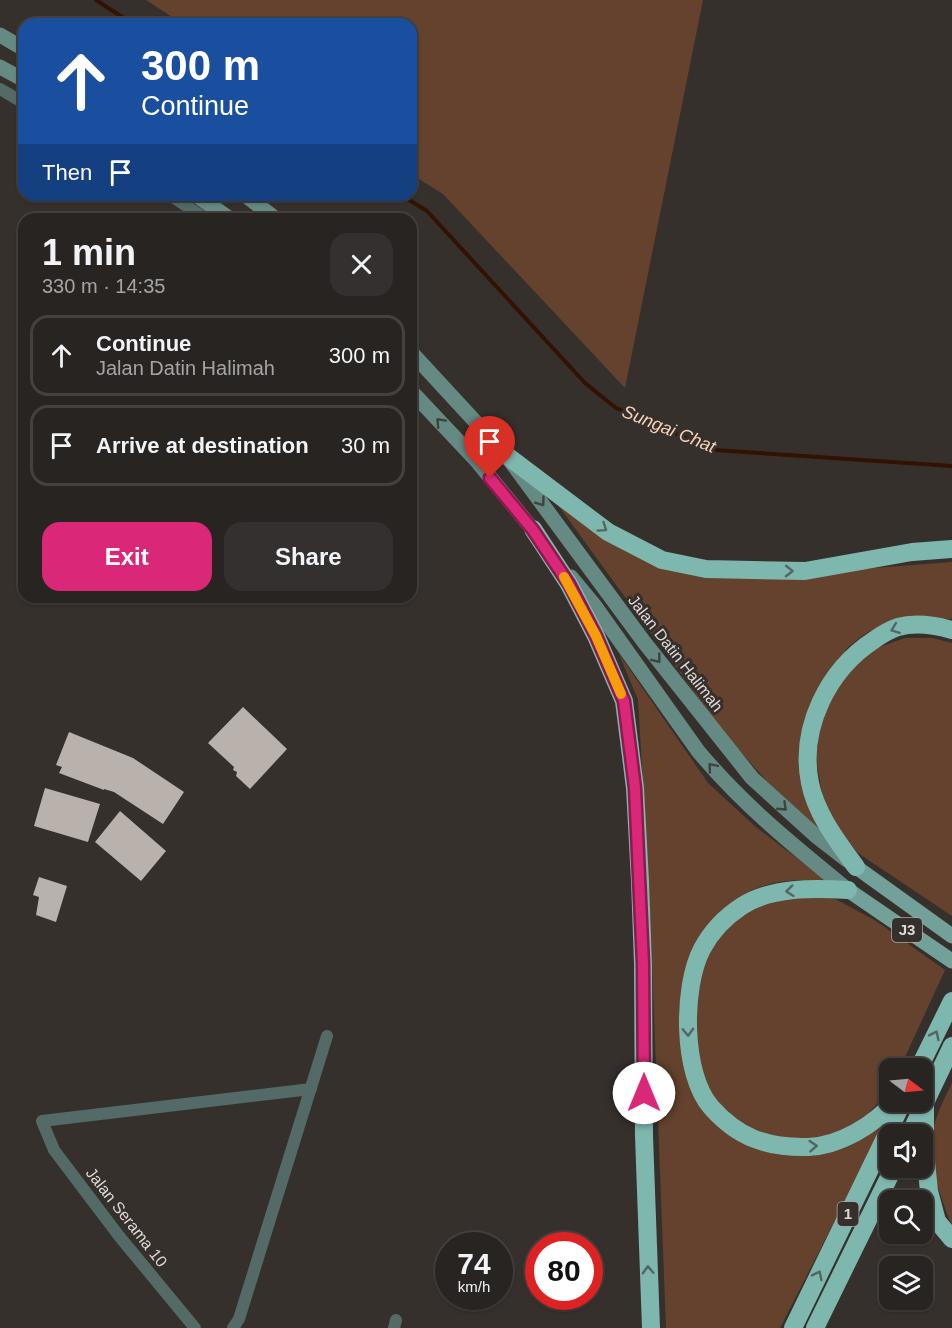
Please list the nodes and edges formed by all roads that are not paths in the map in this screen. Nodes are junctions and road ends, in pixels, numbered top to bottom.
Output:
1 (0, 35) edge
2 (18, 46) edge
3 (0, 67) edge
4 (18, 77) edge
5 (0, 89) edge
6 (18, 100) edge
7 (179, 201) edge
8 (204, 201) edge
9 (253, 201) edge
10 (197, 213) edge
11 (222, 213) edge
12 (268, 213) edge
13 (417, 359) edge
14 (417, 397) edge
15 (506, 455) junction
16 (533, 530) junction
17 (952, 549) edge
18 (952, 630) edge
19 (864, 872) junction
20 (855, 895) junction
21 (952, 936) edge
22 (952, 961) edge
23 (952, 1001) edge
24 (327, 1036) dead end
25 (952, 1046) edge
26 (924, 1058) edge
27 (933, 1088) edge
28 (310, 1089) junction
29 (881, 1112) edge
30 (898, 1112) edge
31 (925, 1112) edge
32 (889, 1178) edge
33 (952, 1239) edge
34 (195, 1328) edge
35 (233, 1328) edge
36 (651, 1328) edge
37 (792, 1328) edge
38 (814, 1328) edge

1 - 2 main road
3 - 4 main road
5 - 6 street
7 - 10 street
8 - 11 main road
9 - 12 main road
13 - 15 main road, Jalan Datin Halimah / J3
16 -> 14 main road, J3
15 -> 17 highway
15 -> 19 main road, Jalan Datin Halimah / J3
20 -> 16 main road, J3
36 -> 16 highway
18 -> 19 highway
19 - 21 main road, Jalan Datin Halimah / J3
20 - 22 main road, J3
20 -> 29 highway
26 -> 23 highway
24 - 28 street
25 - 27 highway
28 - 34 street, Jalan Serama 10
28 - 35 street
37 -> 30 highway, 1
31 - 33 highway
32 - 38 highway, 1

